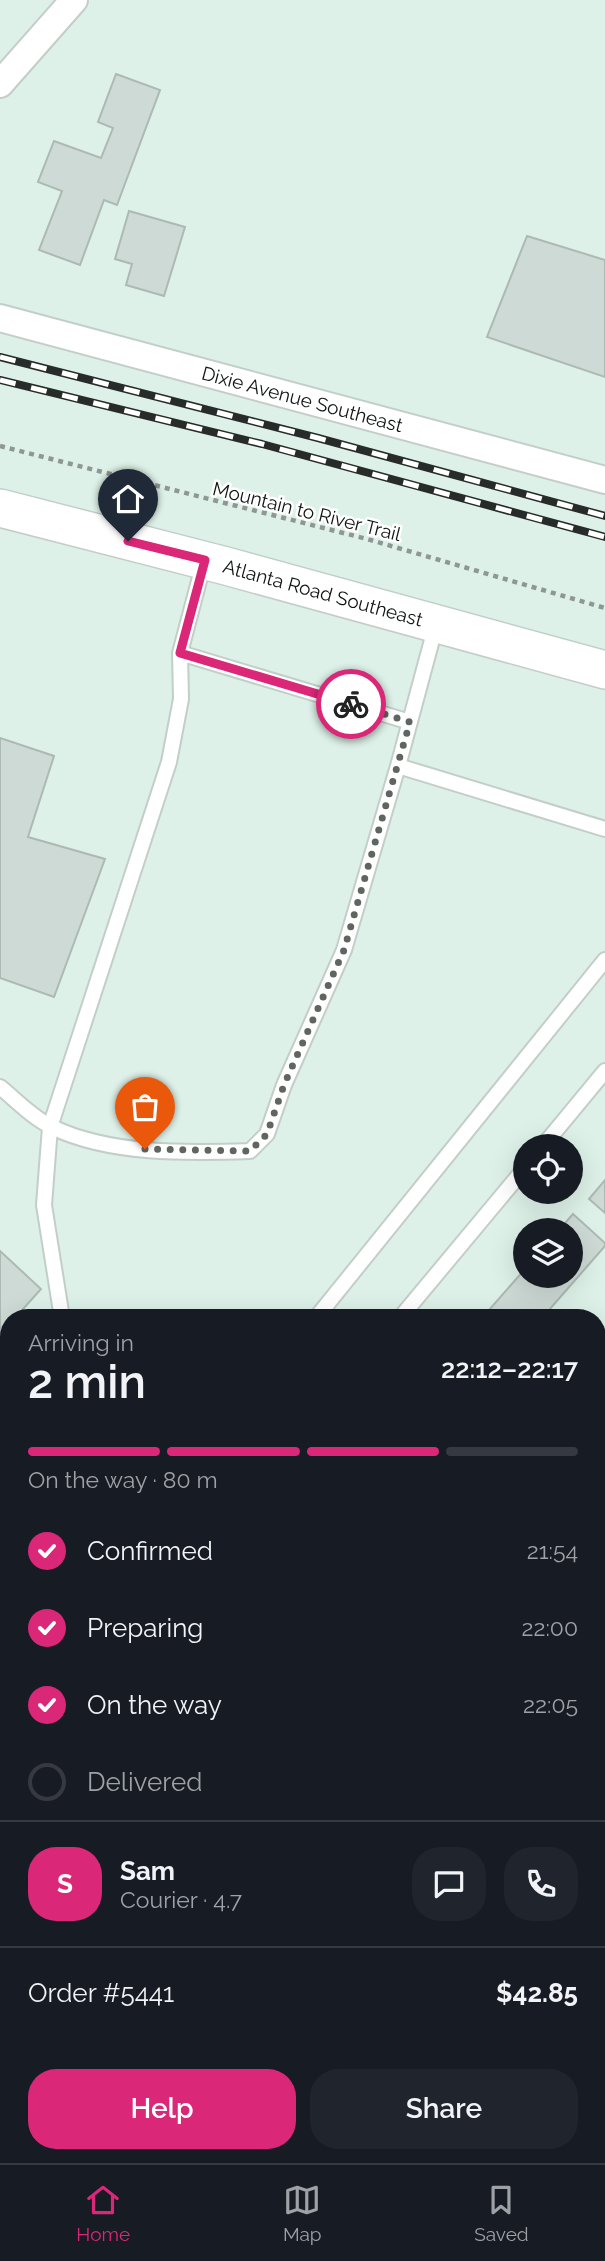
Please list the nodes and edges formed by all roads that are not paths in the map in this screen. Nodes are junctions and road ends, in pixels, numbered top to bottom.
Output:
1 (75, 0) edge
2 (0, 84) edge
3 (0, 317) edge
4 (605, 480) edge
5 (0, 508) edge
6 (205, 560) junction
7 (436, 623) junction
8 (180, 653) junction
9 (605, 670) edge
10 (410, 722) junction
11 (398, 766) junction
12 (605, 829) edge
13 (605, 960) edge
14 (605, 1070) edge
15 (0, 1087) edge
16 (50, 1127) junction
17 (553, 1134) edge
18 (513, 1182) edge
19 (61, 1309) edge
20 (323, 1309) edge
21 (408, 1309) edge

1 - 2 street
3 - 4 street, Dixie Avenue Southeast
5 - 6 main road, Atlanta Road Southeast
6 - 7 main road, Atlanta Road Southeast
6 - 8 lane
7 - 9 main road, Atlanta Road Southeast
7 - 10 lane
8 - 10 lane
8 - 16 lane
10 - 11 lane
11 - 12 lane
11 - 16 lane
13 - 20 lane
14 - 17 lane
15 - 16 lane
16 - 19 lane
18 - 21 lane

